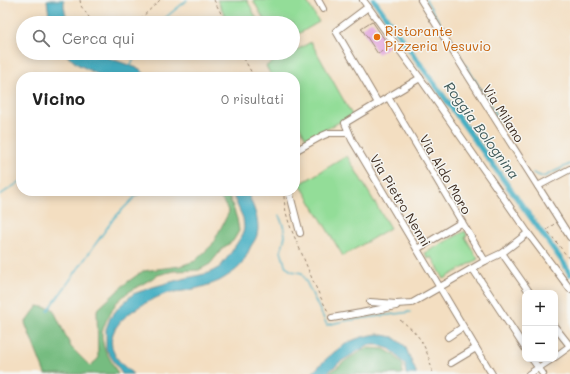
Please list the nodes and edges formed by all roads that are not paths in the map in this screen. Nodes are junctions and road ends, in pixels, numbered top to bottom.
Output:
1 (318, 0) edge
2 (363, 0) edge
3 (422, 0) edge
4 (368, 7) junction
5 (323, 9) dead end
6 (420, 78) junction
7 (388, 97) junction
8 (378, 103) junction
9 (349, 133) junction
10 (300, 149) edge
11 (570, 169) edge
12 (538, 186) junction
13 (290, 196) edge
14 (462, 222) junction
15 (300, 233) dead end
16 (528, 233) junction
17 (570, 236) edge
18 (417, 249) junction
19 (502, 253) junction
20 (486, 261) junction
21 (473, 269) junction
22 (440, 287) junction
23 (570, 289) edge
24 (528, 290) edge
25 (370, 302) dead end
26 (403, 303) junction
27 (332, 318) road end
28 (464, 327) junction
29 (558, 330) edge
30 (448, 337) dead end
31 (522, 343) edge
32 (570, 346) edge
33 (476, 348) junction
34 (558, 355) edge
35 (534, 362) edge
36 (549, 362) edge
37 (451, 363) dead end
38 (540, 371) edge
39 (492, 374) edge
40 (529, 374) edge

1 - 5 street
2 - 4 street
3 - 12 street, Via Milano
4 - 6 street
4 - 8 street
6 - 7 street
6 - 16 street
7 - 8 street
7 - 14 street, Via Aldo Moro
8 - 9 street, Via Pietro Nenni
9 - 10 street
9 - 18 street, Via Pietro Nenni
11 - 12 street
12 - 17 street, Via Milano
13 - 15 street
14 - 18 street
14 - 20 street, Via Aldo Moro
16 - 19 street
16 - 23 street
18 - 22 street, Via Pietro Nenni
19 - 20 street
19 - 24 street
20 - 21 street
21 - 22 street
21 - 31 street
22 - 26 street
22 - 28 street, Via Pietro Nenni
25 - 26 street
26 - 27 street
28 - 30 street
28 - 33 street, Via Pietro Nenni
29 - 32 street
32 - 34 street
33 - 37 street
33 - 39 street, Via Pietro Nenni
35 - 38 street
36 - 38 street
38 - 40 street

